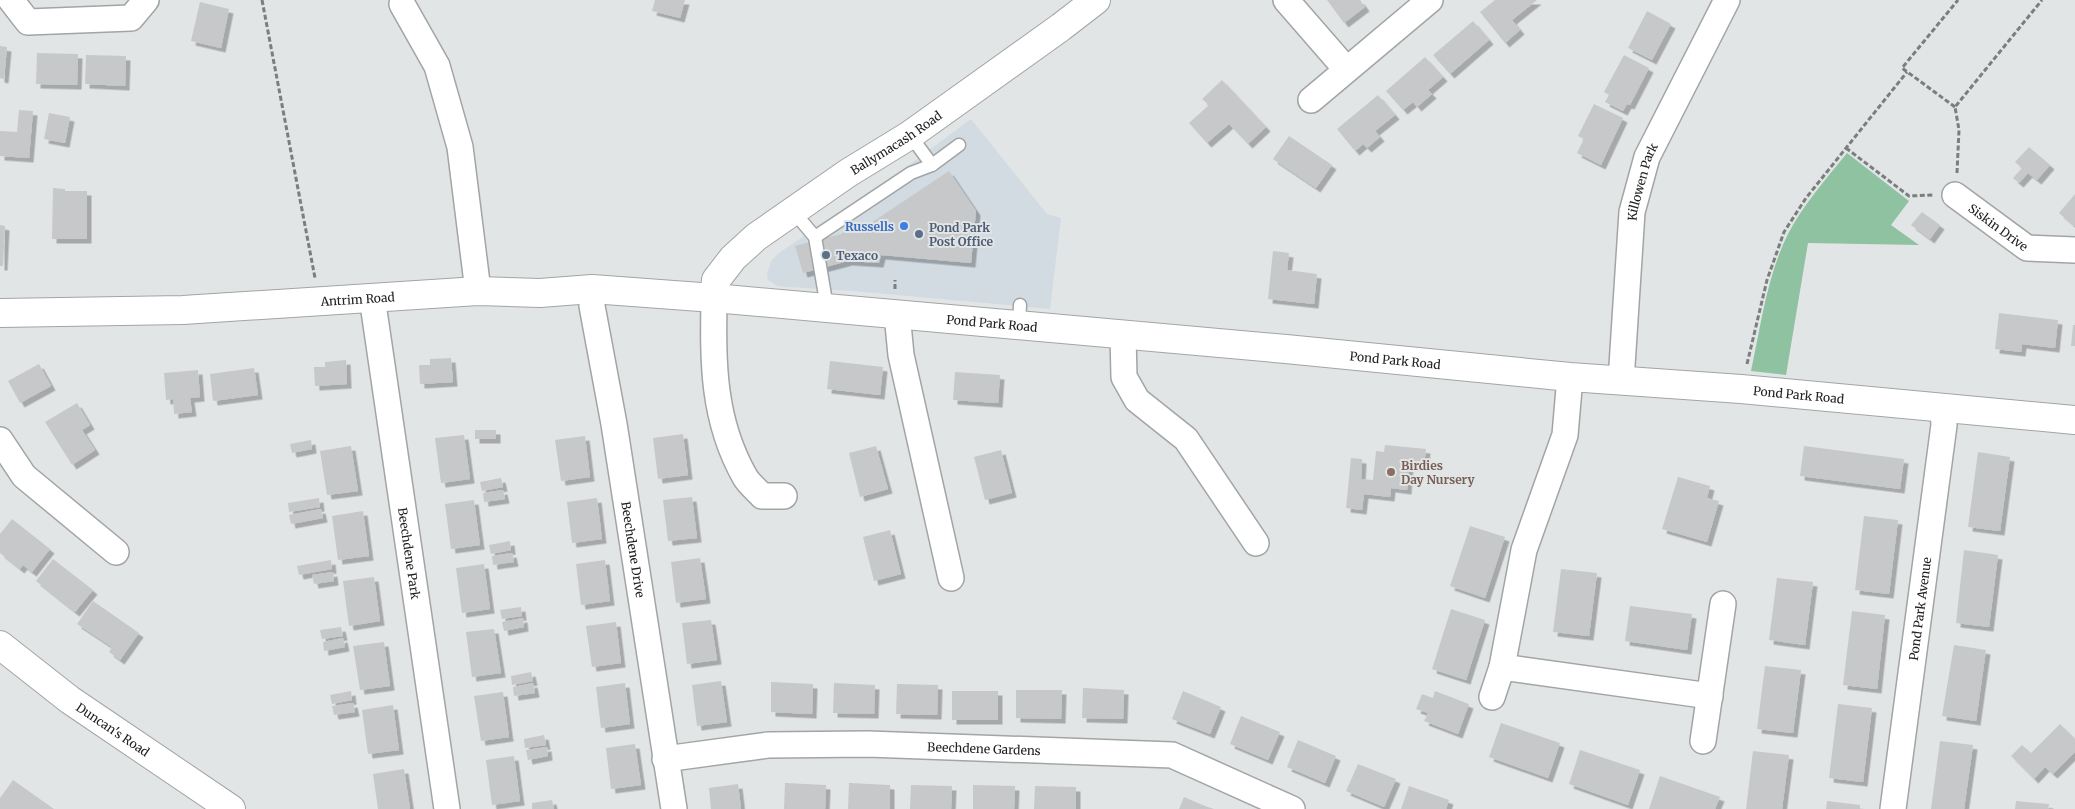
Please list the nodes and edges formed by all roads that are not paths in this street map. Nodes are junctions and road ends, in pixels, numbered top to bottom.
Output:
1 (12, 0) edge
2 (146, 0) edge
3 (1096, 0) edge
4 (1286, 0) edge
5 (1430, 0) edge
6 (1727, 0) edge
7 (402, 4) dead end
8 (1346, 70) junction
9 (1311, 100) dead end
10 (910, 135) junction
11 (959, 145) dead end
12 (932, 165) junction
13 (1955, 195) road end
14 (793, 211) junction
15 (815, 237) junction
16 (2075, 250) edge
17 (592, 289) junction
18 (478, 291) junction
19 (372, 298) junction
20 (714, 298) junction
21 (827, 307) junction
22 (0, 313) edge
23 (897, 314) junction
24 (1123, 335) junction
25 (1570, 377) junction
26 (1621, 381) junction
27 (1944, 408) junction
28 (2075, 420) edge
29 (0, 440) edge
30 (784, 496) dead end
31 (1256, 542) dead end
32 (116, 552) dead end
33 (951, 578) dead end
34 (1722, 604) dead end
35 (0, 645) edge
36 (1502, 667) junction
37 (1710, 696) junction
38 (1492, 697) dead end
39 (1703, 741) dead end
40 (666, 760) junction
41 (231, 809) edge
42 (447, 809) edge
43 (674, 809) edge
44 (1292, 809) edge
45 (1893, 809) edge

1 - 2 street
3 - 10 main road, Ballymacash Road
4 - 8 street
5 - 8 street
6 - 26 street, Killowen Park
7 - 18 street
8 - 9 street
10 - 12 lane
10 - 14 main road, Ballymacash Road
11 - 12 lane
12 - 15 lane
13 - 16 street, Siskin Drive
14 - 15 lane
14 - 20 main road, Ballymacash Road
15 - 21 lane
17 - 18 main road, Antrim Road
17 - 20 main road, Antrim Road
17 - 40 street, Beechdene Drive
18 - 19 main road, Antrim Road
19 - 22 main road, Antrim Road
19 - 42 street, Beechdene Park
20 - 21 main road, Pond Park Road
20 - 30 street
21 - 23 main road, Pond Park Road
23 - 24 main road, Pond Park Road
23 - 33 street
24 - 25 main road, Pond Park Road
24 - 31 street
25 - 26 main road, Pond Park Road
25 - 36 street
26 - 27 main road, Pond Park Road
27 - 28 main road, Pond Park Road
27 - 45 street, Pond Park Avenue
29 - 32 street
34 - 37 street
35 - 41 main road, Duncan's Road
36 - 37 street
36 - 38 street
37 - 39 street
40 - 43 street, Beechdene Drive
40 - 44 street, Beechdene Gardens

